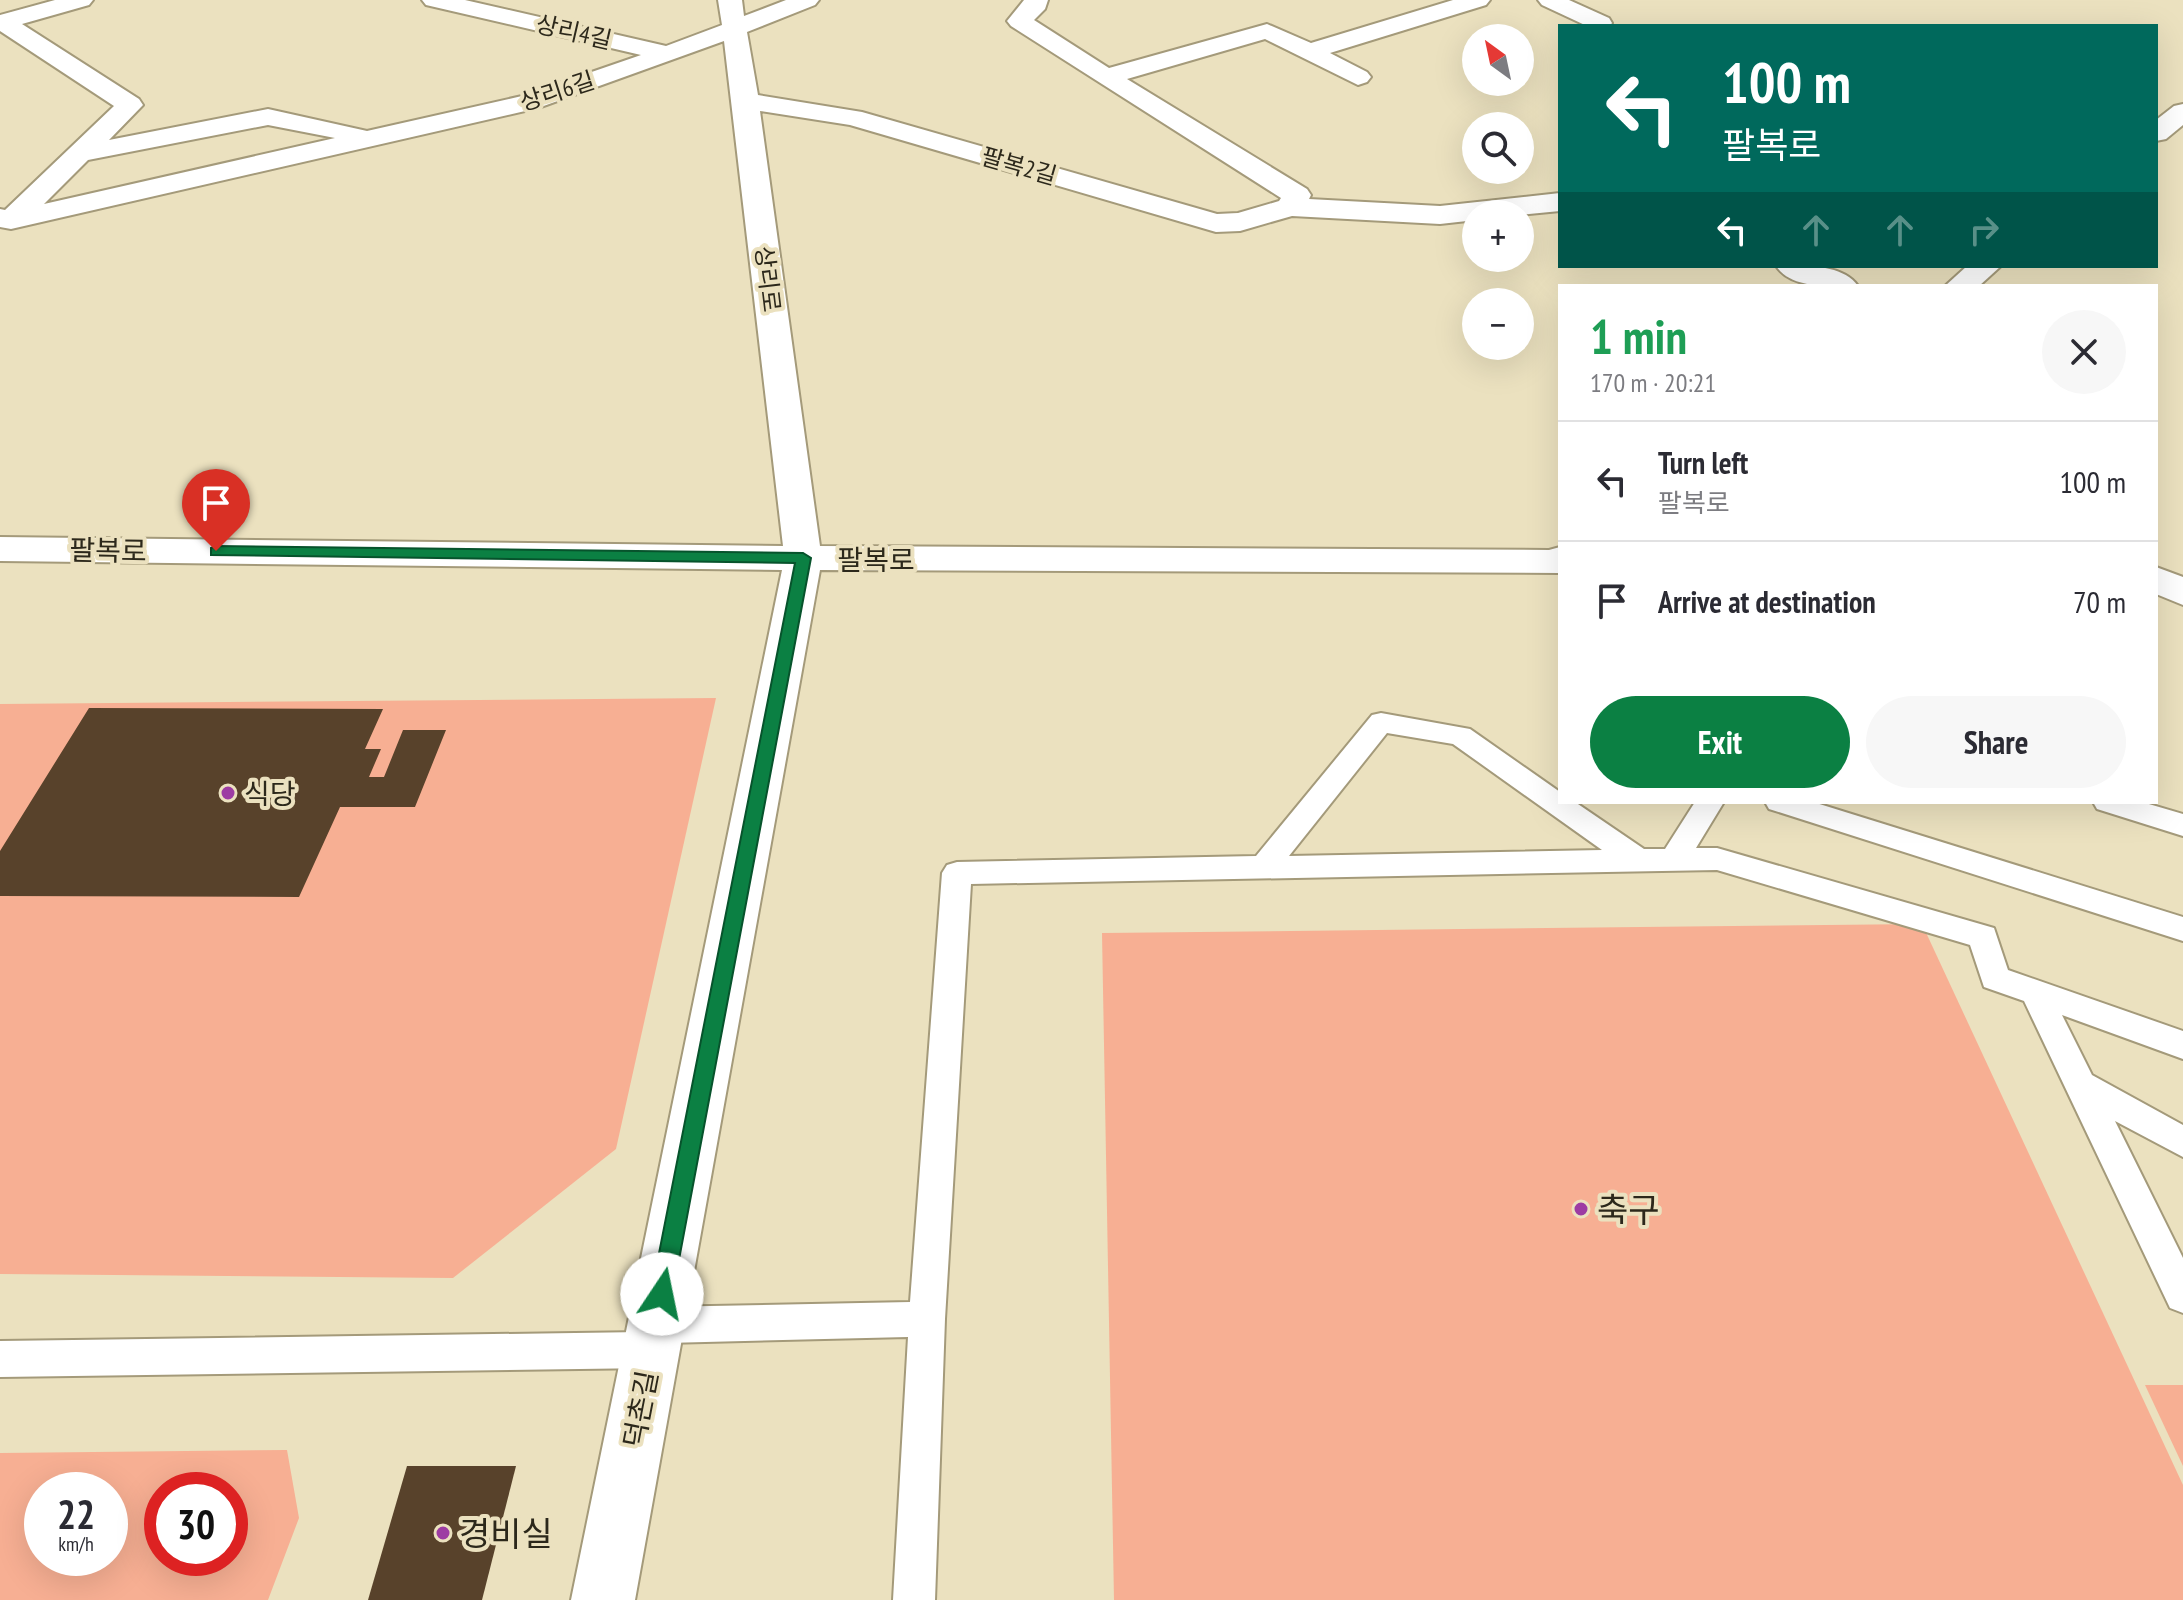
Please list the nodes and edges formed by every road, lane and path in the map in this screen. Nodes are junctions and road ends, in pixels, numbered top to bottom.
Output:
1 (81, 0) edge
2 (434, 0) edge
3 (807, 0) edge
4 (1036, 0) edge
5 (1478, 0) edge
6 (1550, 0) edge
7 (732, 13) edge
8 (1600, 23) dead end
9 (1309, 52) junction
10 (668, 54) junction
11 (1106, 77) junction
12 (1358, 77) dead end
13 (746, 101) junction
14 (2183, 112) edge
15 (2158, 131) edge
16 (374, 137) junction
17 (79, 154) junction
18 (1558, 202) edge
19 (1290, 207) junction
20 (6, 219) edge
21 (1796, 268) edge
22 (1983, 268) edge
23 (1838, 284) edge
24 (1963, 284) edge
25 (0, 549) edge
26 (803, 558) junction
27 (1558, 560) edge
28 (2158, 580) edge
29 (2183, 592) edge
30 (1709, 804) edge
31 (1785, 804) edge
32 (2114, 804) edge
33 (2183, 825) edge
34 (1673, 860) junction
35 (1639, 861) junction
36 (1263, 868) junction
37 (2183, 929) edge
38 (2035, 992) junction
39 (2183, 1045) edge
40 (2080, 1085) junction
41 (2183, 1142) edge
42 (2183, 1296) edge
43 (927, 1319) junction
44 (654, 1338) junction
45 (0, 1359) edge
46 (603, 1600) edge
47 (914, 1600) edge

1 - 17 street, 상리6길
2 - 10 street, 상리4길
3 - 7 street, 상리6길
4 - 11 street
5 - 9 street
6 - 8 street
7 - 10 street, 상리6길
7 - 13 street, 상리로
9 - 11 street
9 - 12 street
10 - 16 street, 상리6길
11 - 19 street
13 - 19 street, 팔복2길
13 - 26 street, 상리로
14 - 15 street
16 - 17 street, 상리6길
16 - 20 street, 상리6길
17 - 20 street, 상리6길
18 - 19 street, 팔복2길
21 - 23 street
22 - 24 street
25 - 26 street, 팔복로
26 - 27 street, 팔복로
26 - 44 street, 덕촌길
28 - 29 street
30 - 34 lane
31 - 37 lane
32 - 33 lane
34 - 35 lane
34 - 38 lane
35 - 36 lane
35 - 36 lane
36 - 43 lane
38 - 39 lane
38 - 40 lane
40 - 41 lane
40 - 42 lane
43 - 44 lane
43 - 47 lane
44 - 45 lane
44 - 46 street, 덕촌길

